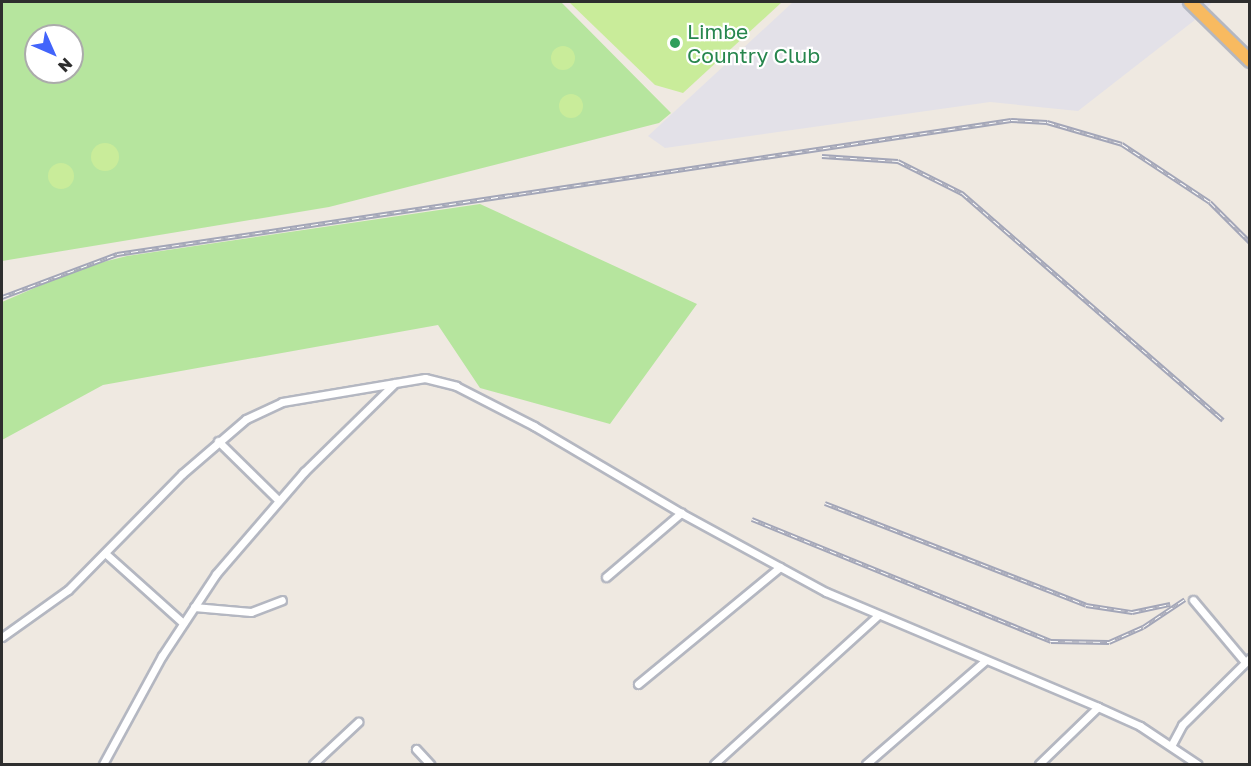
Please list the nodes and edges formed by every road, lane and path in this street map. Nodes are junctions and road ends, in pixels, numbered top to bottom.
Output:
1 (1190, 2) edge
2 (1250, 61) edge
3 (395, 383) junction
4 (218, 441) junction
5 (278, 500) junction
6 (681, 513) junction
7 (105, 553) junction
8 (780, 567) junction
9 (606, 577) dead end
10 (282, 600) dead end
11 (1193, 600) dead end
12 (194, 608) junction
13 (877, 616) junction
14 (183, 623) junction
15 (2, 637) edge
16 (1247, 660) edge
17 (985, 661) junction
18 (638, 684) dead end
19 (1098, 707) junction
20 (358, 722) dead end
21 (1171, 746) junction
22 (416, 749) dead end
23 (104, 764) edge
24 (313, 765) edge
25 (430, 765) edge
26 (714, 765) edge
27 (866, 765) edge
28 (1039, 765) edge
29 (1197, 765) edge

1 - 2 highway
3 - 4 street
3 - 5 street
3 - 6 street
4 - 5 street
4 - 7 street
5 - 12 street
6 - 8 street
6 - 9 street
7 - 14 street
7 - 15 street
8 - 13 street
8 - 18 street
10 - 12 street
11 - 16 street
12 - 14 street
13 - 17 street
13 - 26 street
14 - 23 street
16 - 21 street
17 - 19 street
17 - 27 street
19 - 21 street
19 - 28 street
20 - 24 street
21 - 29 street
22 - 25 street

